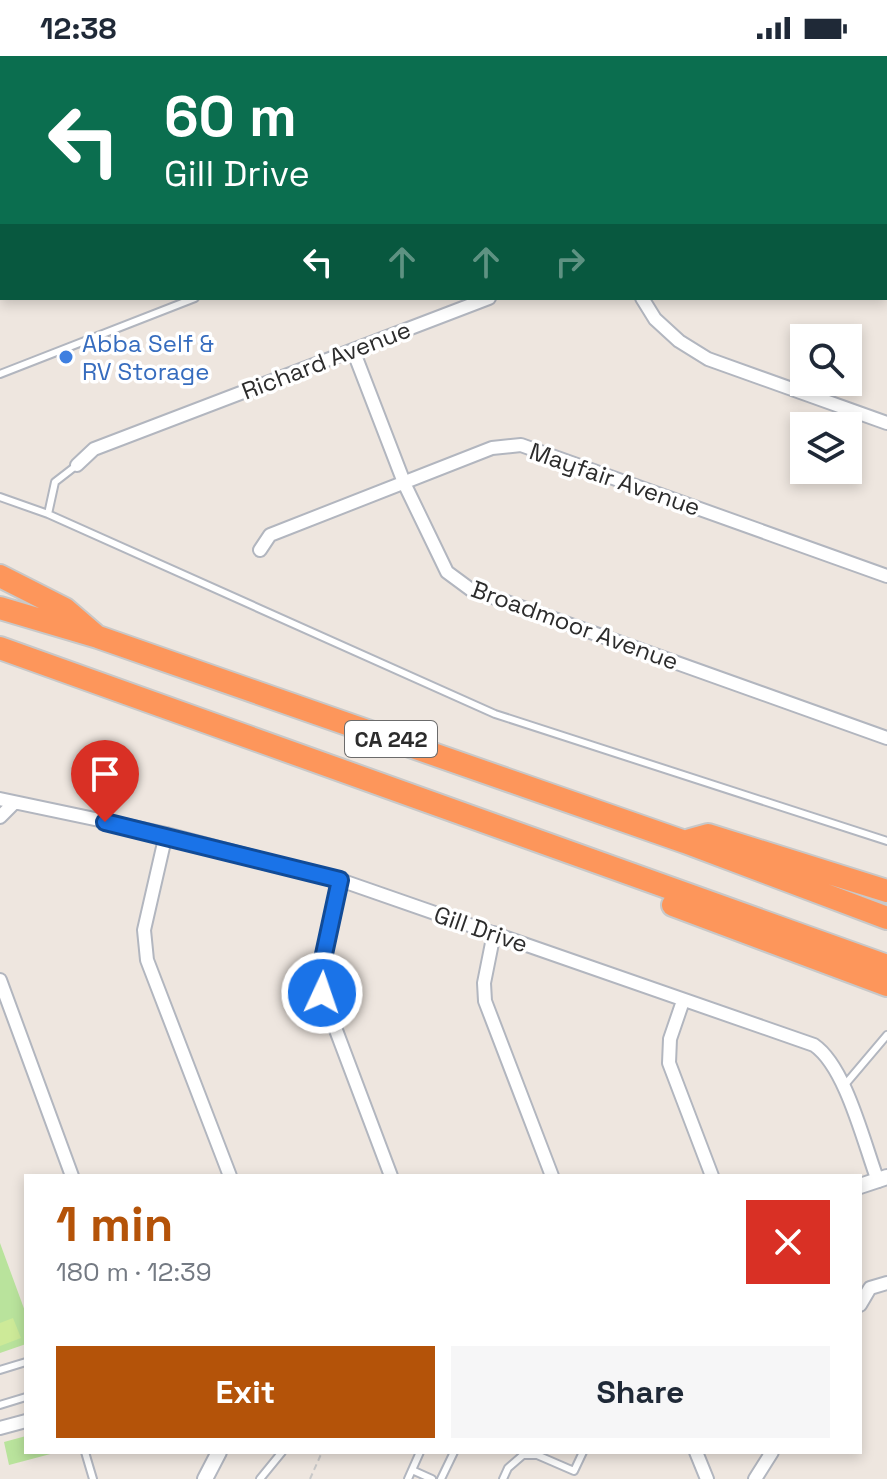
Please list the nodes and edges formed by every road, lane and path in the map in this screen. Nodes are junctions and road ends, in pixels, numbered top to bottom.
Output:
1 (190, 300) edge
2 (484, 300) edge
3 (643, 300) edge
4 (353, 350) junction
5 (0, 374) edge
6 (887, 423) edge
7 (77, 465) joint
8 (405, 485) junction
9 (0, 497) edge
10 (48, 514) junction
11 (260, 550) dead end
12 (0, 576) edge
13 (887, 576) edge
14 (0, 608) edge
15 (98, 637) junction
16 (3, 651) edge
17 (887, 738) edge
18 (0, 799) edge
19 (14, 803) junction
20 (0, 817) edge
21 (166, 834) junction
22 (887, 841) edge
23 (685, 842) junction
24 (543, 843) junction
25 (340, 880) junction
26 (887, 891) edge
27 (887, 918) edge
28 (494, 933) junction
29 (887, 966) edge
30 (0, 980) edge
31 (887, 985) edge
32 (683, 1001) junction
33 (887, 1035) edge
34 (843, 1087) junction
35 (71, 1174) edge
36 (229, 1174) edge
37 (390, 1174) edge
38 (551, 1174) edge
39 (711, 1174) edge
40 (884, 1179) edge
41 (862, 1185) edge
42 (887, 1283) edge
43 (865, 1290) edge
44 (24, 1363) edge
45 (0, 1370) edge
46 (24, 1398) edge
47 (0, 1405) edge
48 (24, 1422) edge
49 (0, 1428) edge
50 (86, 1454) edge
51 (218, 1454) edge
52 (280, 1454) edge
53 (321, 1454) edge
54 (419, 1454) edge
55 (453, 1454) edge
56 (582, 1454) edge
57 (697, 1454) edge
58 (771, 1454) edge
59 (412, 1470) junction
60 (93, 1479) edge
61 (205, 1479) edge
62 (260, 1479) edge
63 (310, 1479) edge
64 (408, 1479) edge
65 (432, 1479) edge
66 (441, 1479) edge
67 (503, 1479) edge
68 (707, 1479) edge
69 (755, 1479) edge

1 - 5 lane
2 - 4 street, Richard Avenue
3 - 6 street
4 - 7 street, Richard Avenue
4 - 8 street, Broadmoor Avenue
7 - 10 lane
8 - 11 street, Mayfair Avenue
8 - 13 street, Mayfair Avenue
8 - 17 street, Broadmoor Avenue
9 - 10 lane
10 - 22 lane
12 - 15 highway
14 - 15 highway, CA 242
15 - 23 highway, CA 242
16 - 24 highway, CA 242
18 - 19 street, Gill Drive
19 - 20 street
19 - 21 street, Gill Drive
21 - 25 street, Gill Drive
21 - 36 street
23 - 26 highway
23 - 27 highway, CA 242
24 - 29 highway, CA 242
24 - 31 highway
25 - 28 street, Gill Drive
25 - 37 street
28 - 32 street, Gill Drive
28 - 38 street
30 - 35 street
32 - 34 street, Gill Drive
32 - 39 street
33 - 34 lane
34 - 40 street, Gill Drive
40 - 41 street
42 - 43 street
44 - 45 lane
46 - 47 lane
48 - 49 street
50 - 60 lane
51 - 61 street
52 - 62 lane
53 - 63 path
54 - 59 lane
55 - 66 lane
56 - 67 lane
57 - 68 street
58 - 69 street
59 - 64 lane
59 - 65 lane

